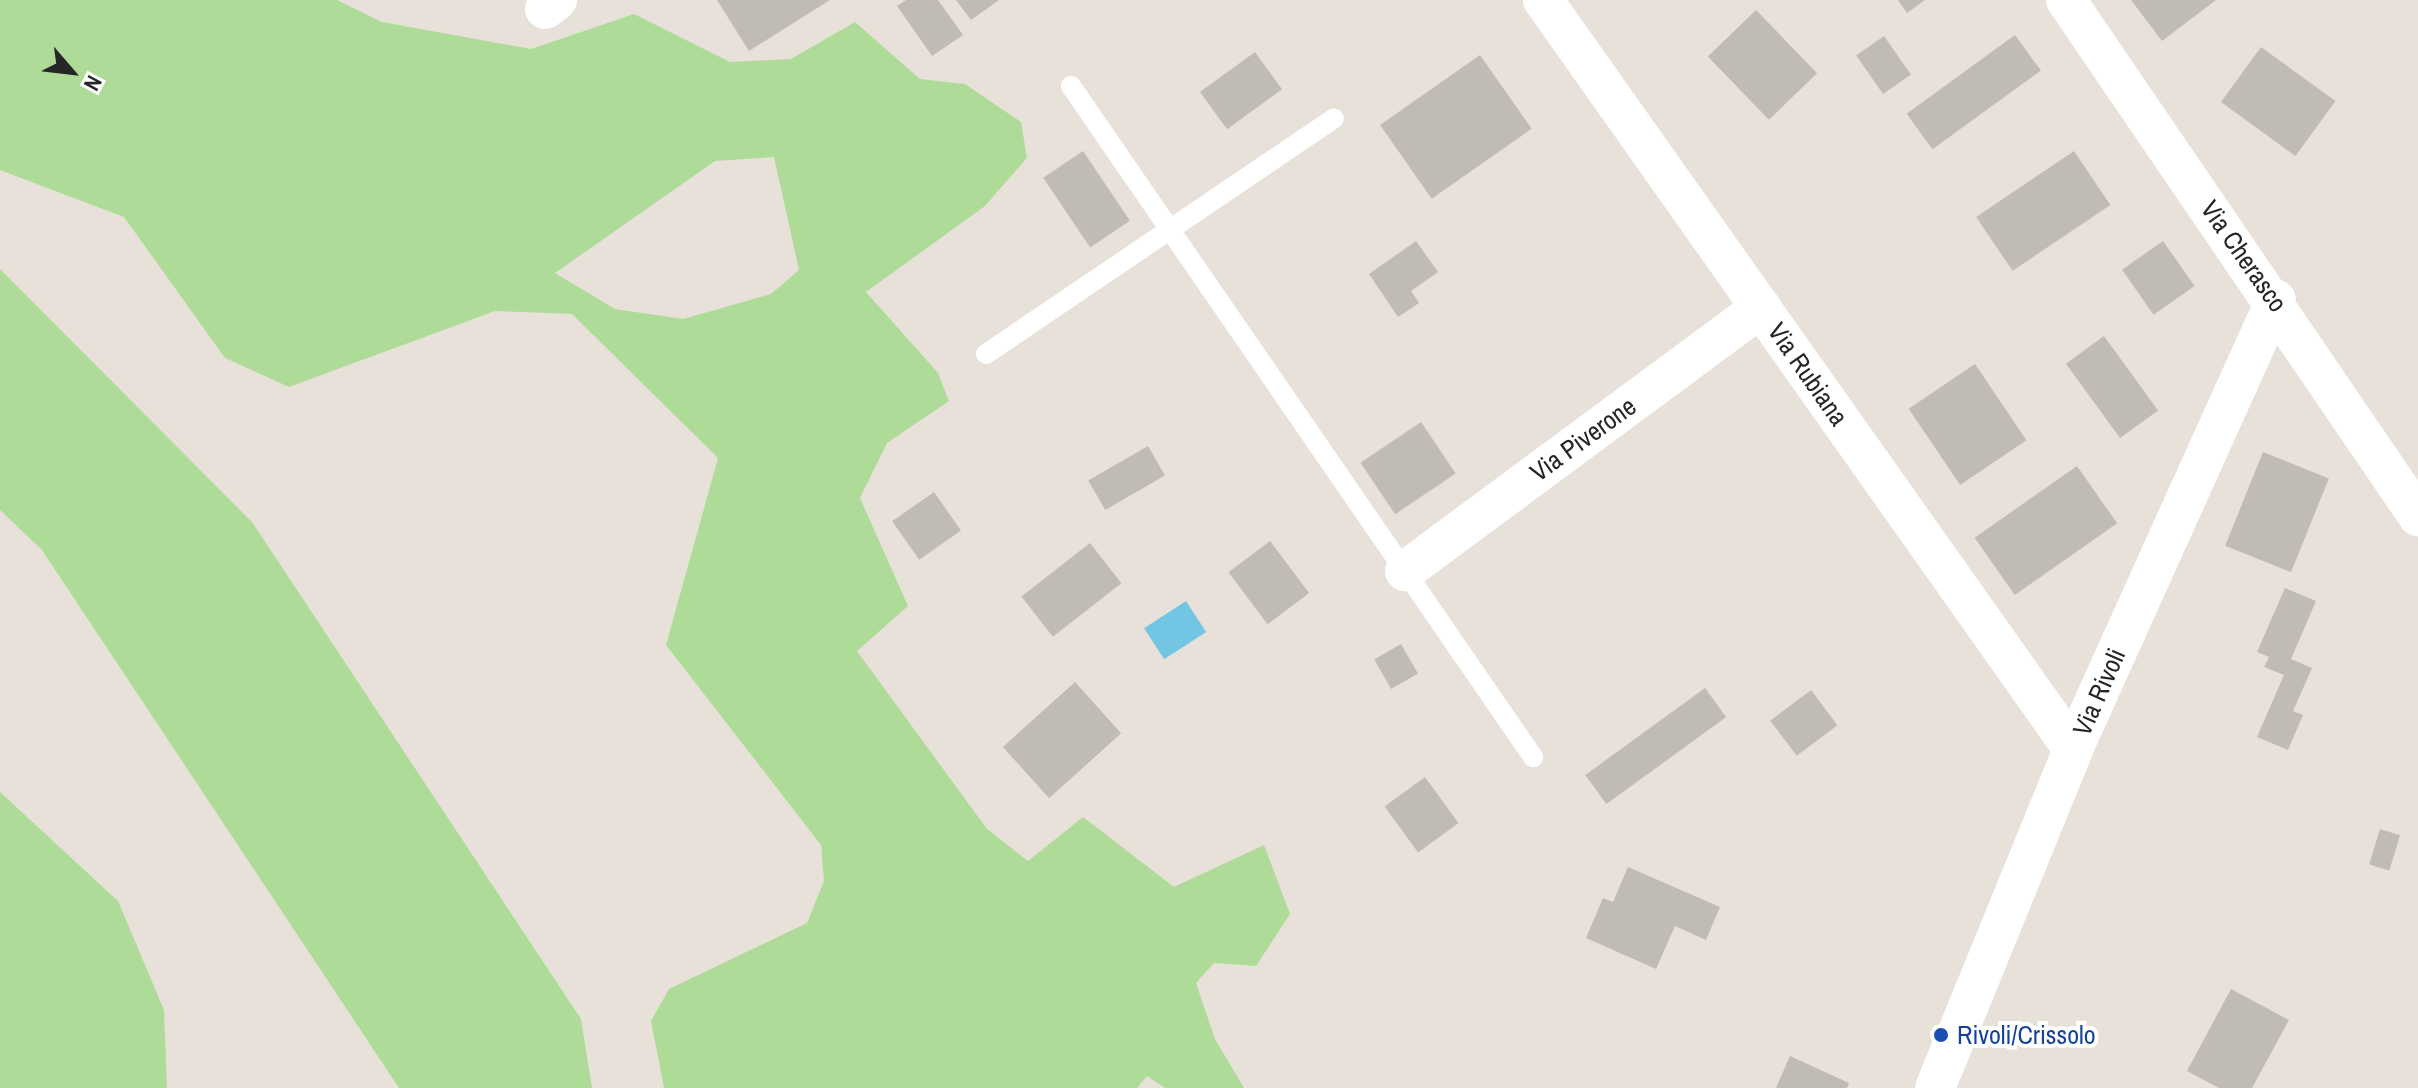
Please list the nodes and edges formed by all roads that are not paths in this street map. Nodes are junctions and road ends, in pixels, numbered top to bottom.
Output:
1 (1543, 0) edge
2 (2066, 0) edge
3 (1071, 86) dead end
4 (1334, 118) dead end
5 (1168, 227) junction
6 (2276, 300) junction
7 (1761, 308) junction
8 (986, 354) dead end
9 (2418, 516) edge
10 (1405, 571) junction
11 (2073, 749) junction
12 (1533, 757) dead end
13 (1935, 1088) edge

1 - 7 street, Via Rubiana
2 - 6 street, Via Cherasco
3 - 5 lane
4 - 5 lane
5 - 8 lane
5 - 10 lane
6 - 9 street, Via Cherasco
6 - 11 street, Via Rivoli
7 - 10 street, Via Piverone
7 - 11 street, Via Rubiana
10 - 12 lane
11 - 13 street, Via Rivoli

